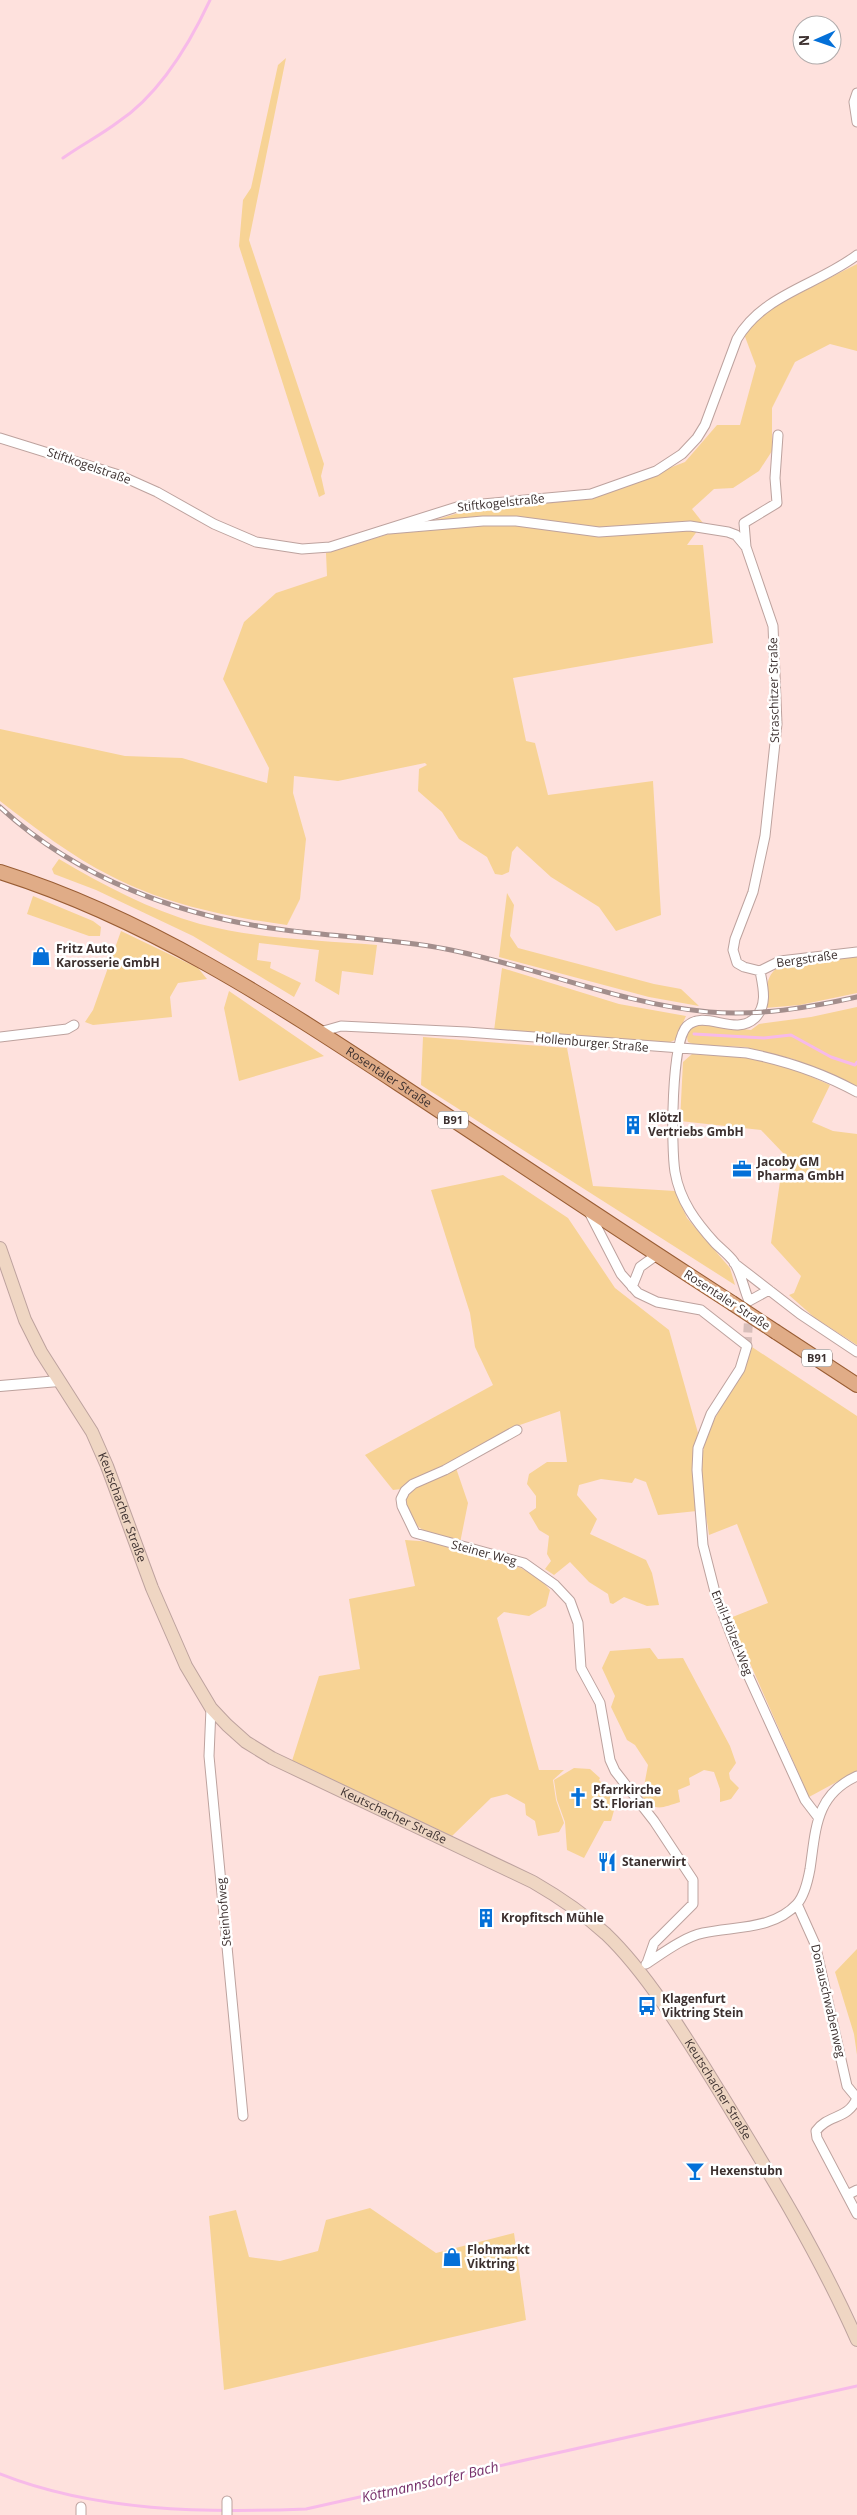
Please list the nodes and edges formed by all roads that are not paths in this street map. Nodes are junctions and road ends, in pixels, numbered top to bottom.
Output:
1 (857, 93) edge
2 (857, 122) edge
3 (857, 255) edge
4 (778, 435) dead end
5 (0, 438) edge
6 (744, 522) junction
7 (389, 529) junction
8 (728, 532) junction
9 (746, 547) junction
10 (0, 872) edge
11 (857, 952) edge
12 (760, 971) junction
13 (74, 1025) dead end
14 (320, 1032) junction
15 (0, 1036) edge
16 (678, 1050) junction
17 (857, 1092) edge
18 (586, 1207) junction
19 (0, 1248) edge
20 (658, 1254) junction
21 (734, 1263) junction
22 (632, 1287) junction
23 (769, 1290) junction
24 (857, 1352) edge
25 (59, 1381) junction
26 (857, 1385) edge
27 (0, 1386) edge
28 (517, 1430) dead end
29 (211, 1708) junction
30 (857, 1776) edge
31 (818, 1817) junction
32 (797, 1904) junction
33 (643, 1966) junction
34 (857, 2098) edge
35 (243, 2116) dead end
36 (857, 2190) edge
37 (847, 2195) junction
38 (857, 2214) edge
39 (853, 2322) edge
40 (857, 2340) edge
41 (227, 2501) dead end
42 (227, 2515) edge

1 - 2 street
3 - 7 street, Stiftkogelstraße
4 - 6 street
5 - 7 street, Stiftkogelstraße
6 - 8 street
6 - 9 street
7 - 8 street
8 - 9 street
9 - 12 street, Straschitzer Straße
10 - 14 main road, Rosentaler Straße / B91
11 - 12 street, Bergstraße
12 - 16 street
13 - 15 street
14 - 16 street, Hollenburger Straße
14 - 18 main road, Rosentaler Straße / B91
16 - 17 street, Hollenburger Straße
16 - 21 street
18 - 20 main road, Rosentaler Straße / B91
18 - 22 street, Emil-Hölzel-Weg
19 - 25 main road, Keutschacher Straße
20 - 22 street
20 - 26 main road, Rosentaler Straße / B91, bridge
21 - 23 street
21 - 23 street
22 - 31 street, Emil-Hölzel-Weg
23 - 24 street
25 - 27 street
25 - 29 main road, Keutschacher Straße
28 - 33 street, Steiner Weg
29 - 33 main road, Keutschacher Straße
29 - 35 street, Steinhofweg
30 - 31 street
31 - 32 street
32 - 33 street
32 - 34 street, Donauschwabenweg
33 - 39 main road, Keutschacher Straße
34 - 37 street
36 - 37 street
37 - 38 street
39 - 40 main road, Keutschacher Straße
41 - 42 street

